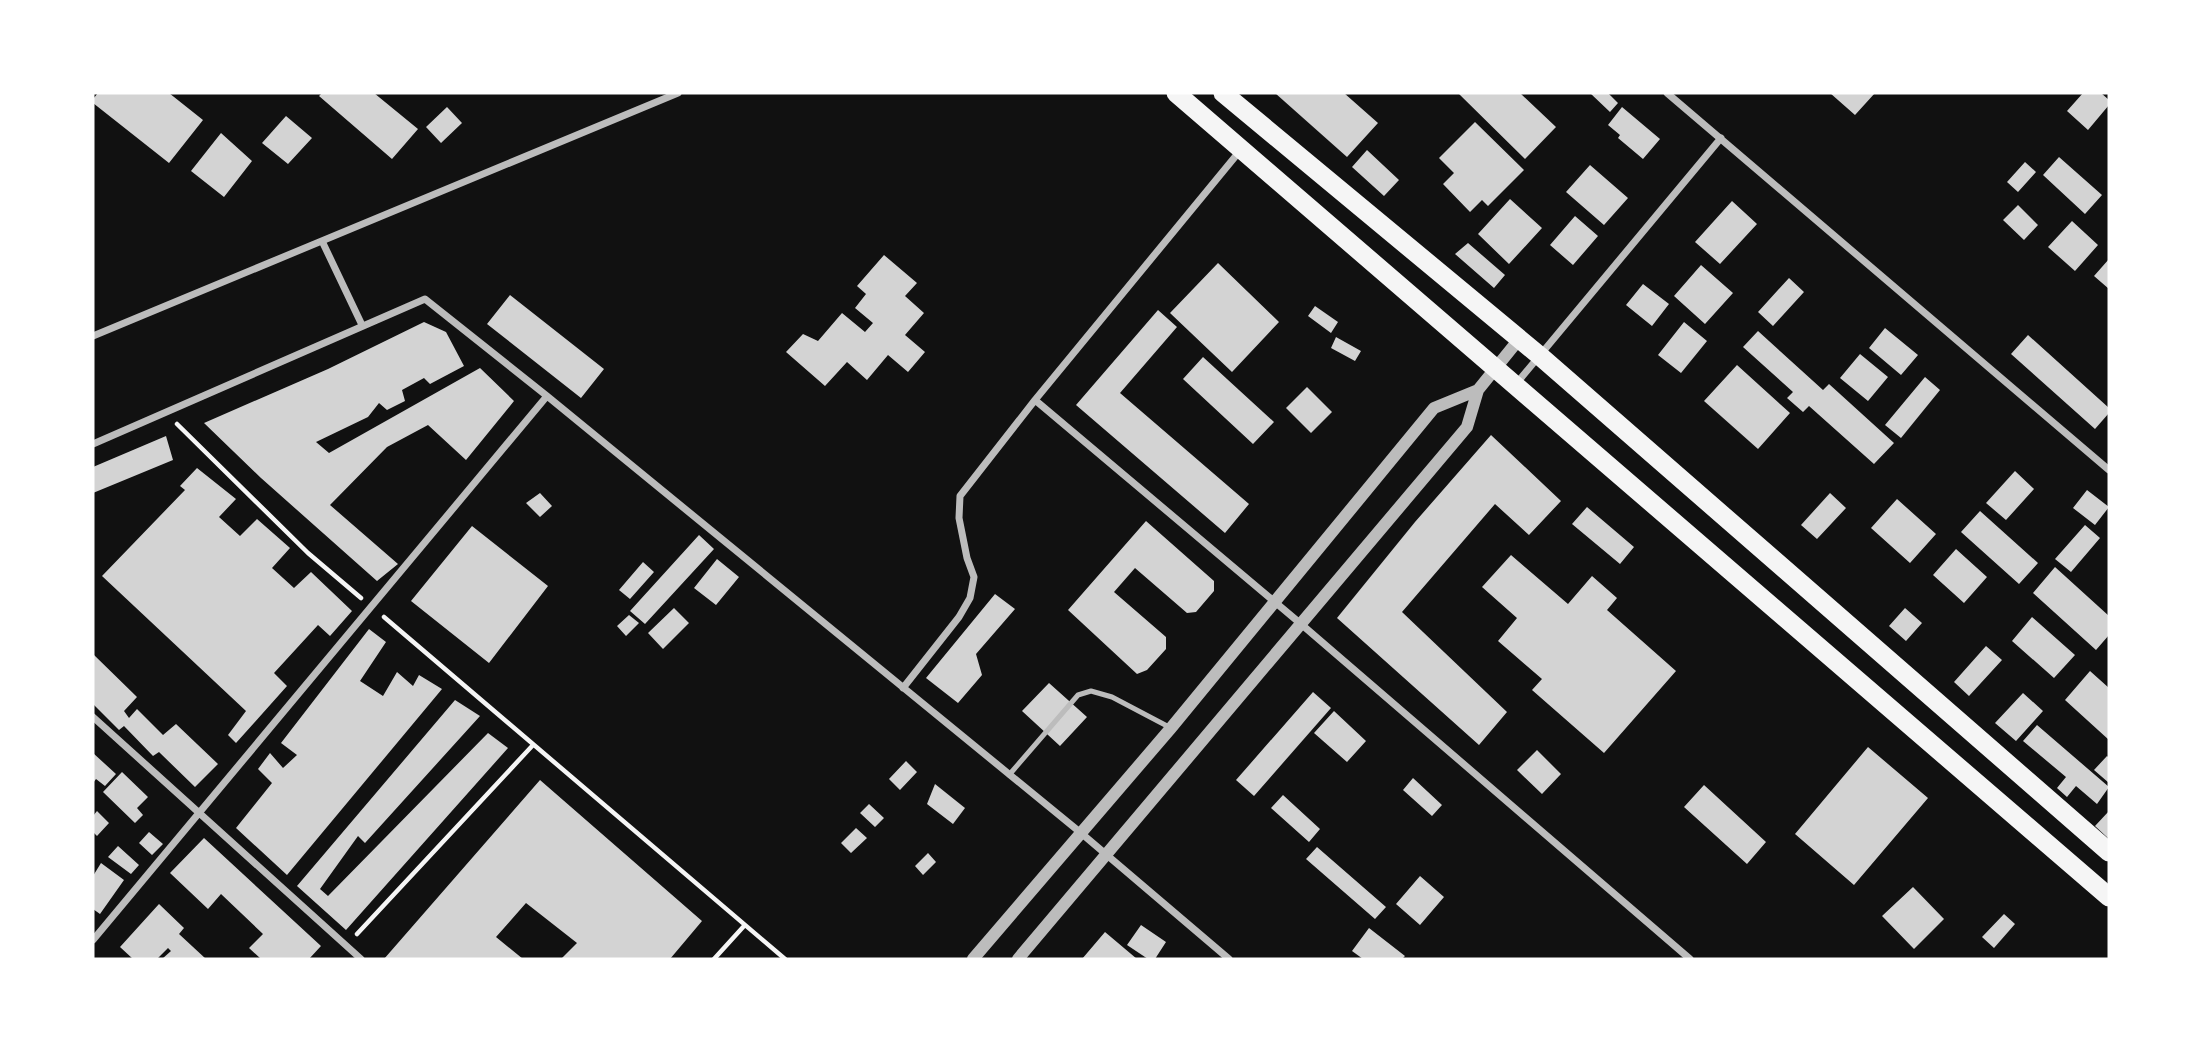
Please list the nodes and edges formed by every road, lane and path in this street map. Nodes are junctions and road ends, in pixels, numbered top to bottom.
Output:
1 (678, 93) edge
2 (1176, 93) edge
3 (1223, 93) edge
4 (1667, 93) edge
5 (1721, 138) junction
6 (1241, 149) junction
7 (322, 241) junction
8 (362, 326) junction
9 (93, 336) edge
10 (1520, 338) junction
11 (1541, 356) junction
12 (1496, 368) junction
13 (1516, 385) junction
14 (1478, 390) junction
15 (547, 396) junction
16 (1035, 400) junction
17 (166, 414) junction
18 (93, 444) edge
19 (2109, 470) edge
20 (1274, 602) junction
21 (372, 608) junction
22 (1301, 624) junction
23 (903, 688) junction
24 (93, 717) edge
25 (1171, 728) junction
26 (533, 745) junction
27 (1009, 775) junction
28 (200, 813) junction
29 (1081, 832) junction
30 (2109, 852) edge
31 (1106, 855) junction
32 (2109, 897) edge
33 (744, 926) junction
34 (93, 940) edge
35 (346, 946) junction
36 (361, 959) edge
37 (714, 959) edge
38 (785, 959) edge
39 (973, 959) edge
40 (1018, 959) edge
41 (1229, 959) edge
42 (1690, 959) edge

1 - 7 street
2 - 6 highway
3 - 10 highway
4 - 5 street
5 - 11 street
5 - 19 street
6 - 12 highway
6 - 16 street
7 - 8 street
7 - 9 street
8 - 15 street
8 - 17 street
10 - 11 highway
10 - 12 street
11 - 13 street
11 - 30 highway
12 - 13 highway
12 - 14 street
13 - 32 highway
14 - 20 street
14 - 22 street
15 - 21 street
15 - 23 street
16 - 20 street
16 - 23 street
17 - 18 street
17 - 21 path
20 - 22 street
20 - 25 street
21 - 26 path
21 - 28 street
22 - 31 street
22 - 42 street
23 - 27 street
24 - 28 street
25 - 27 lane
25 - 29 street
26 - 33 path
26 - 35 path
27 - 29 street
28 - 34 street
28 - 35 street
29 - 31 street
29 - 39 street
31 - 40 street
31 - 41 street
33 - 37 path
33 - 38 path
35 - 36 street

